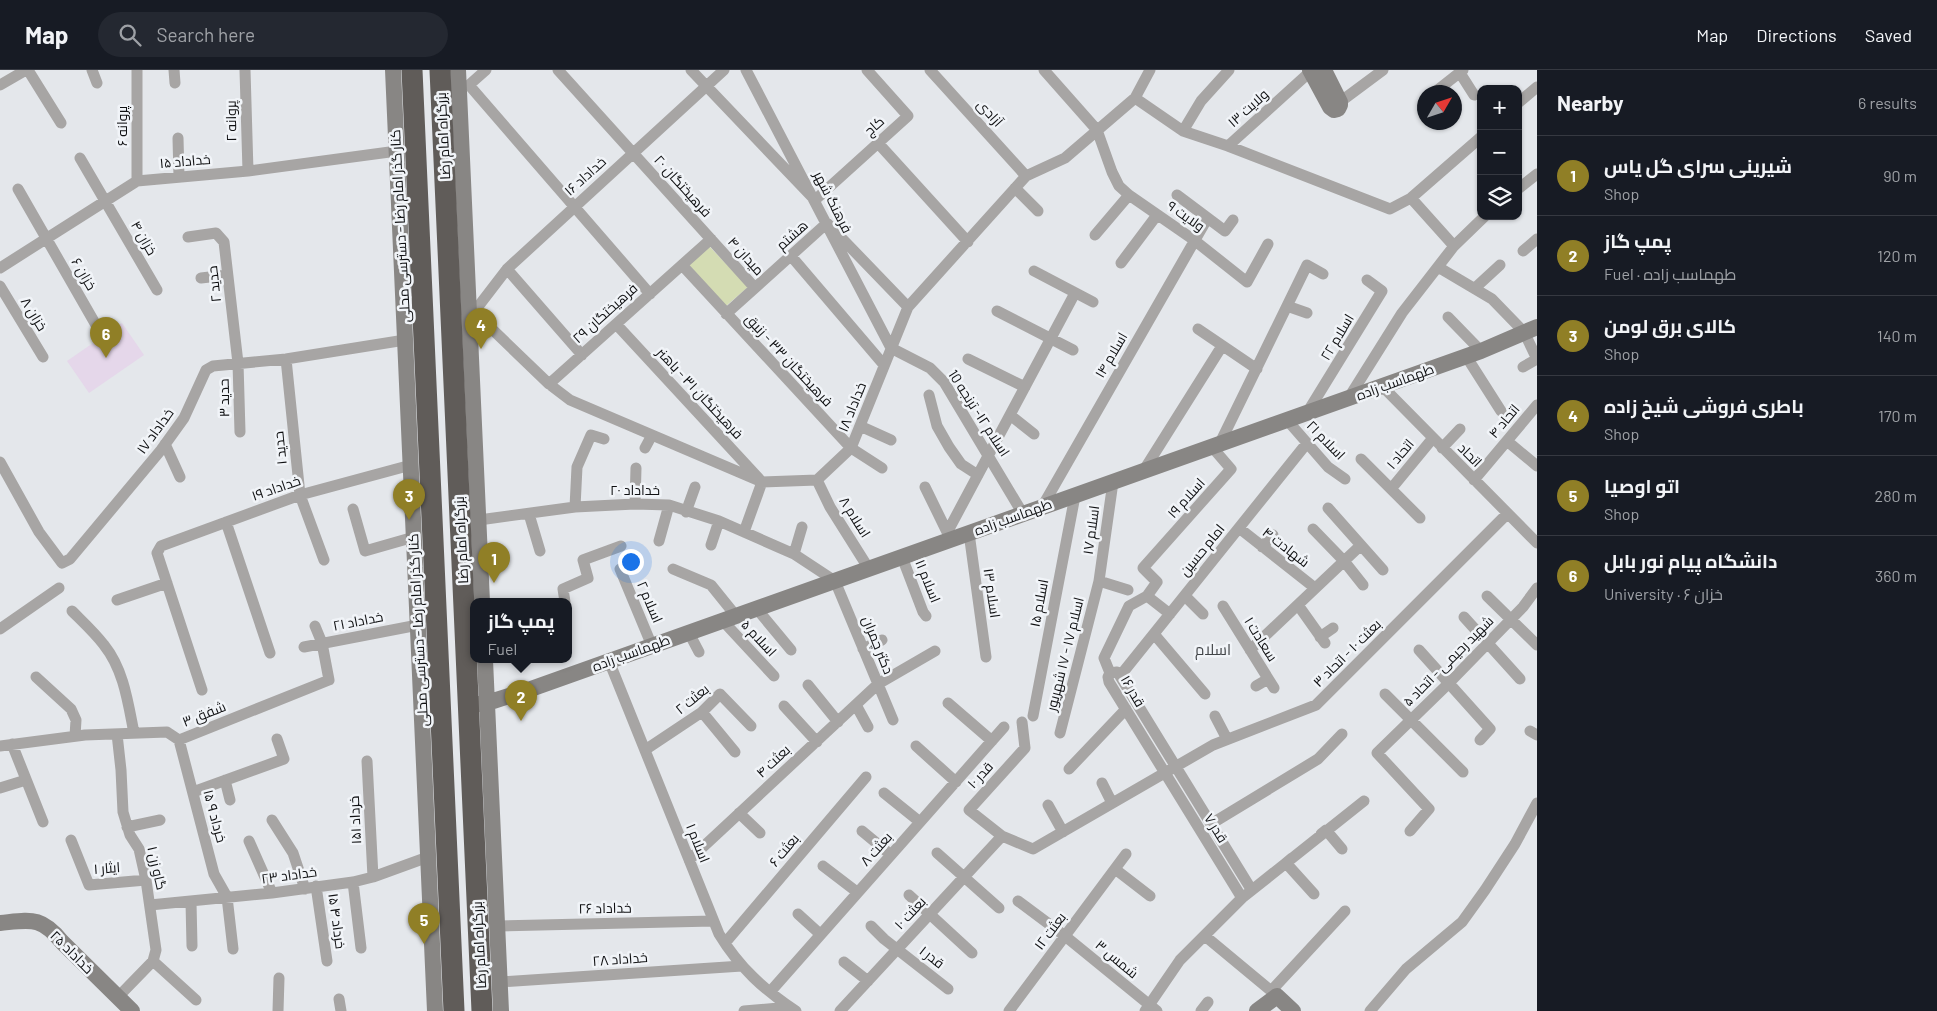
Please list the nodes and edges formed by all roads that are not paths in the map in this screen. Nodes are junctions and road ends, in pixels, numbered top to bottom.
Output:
1 (27, 70) edge
2 (92, 70) edge
3 (137, 70) edge
4 (174, 70) edge
5 (245, 70) edge
6 (394, 70) edge
7 (412, 70) edge
8 (440, 70) edge
9 (458, 70) edge
10 (486, 70) edge
11 (691, 70) edge
12 (724, 70) edge
13 (746, 70) edge
14 (867, 70) edge
15 (930, 70) edge
16 (1044, 70) edge
17 (1150, 70) edge
18 (1229, 70) edge
19 (1315, 70) edge
20 (1383, 70) edge
21 (561, 71) edge
22 (1461, 71) edge
23 (175, 83) dead end
24 (97, 84) dead end
25 (0, 85) edge
26 (1444, 85) edge
27 (706, 87) junction
28 (1537, 87) edge
29 (1474, 96) dead end
30 (1135, 98) junction
31 (1522, 100) edge
32 (1335, 104) joint
33 (62, 123) dead end
34 (1097, 130) junction
35 (1183, 131) junction
36 (178, 138) dead end
37 (1477, 141) edge
38 (878, 143) junction
39 (1228, 146) junction
40 (397, 151) junction
41 (633, 153) junction
42 (80, 158) dead end
43 (248, 171) junction
44 (1026, 176) junction
45 (179, 177) junction
46 (137, 181) junction
47 (1535, 181) edge
48 (1522, 187) edge
49 (1015, 188) junction
50 (18, 189) dead end
51 (1129, 195) junction
52 (1178, 195) dead end
53 (1412, 198) junction
54 (815, 200) junction
55 (105, 201) junction
56 (574, 207) junction
57 (1038, 211) dead end
58 (1157, 215) junction
59 (1207, 219) junction
60 (1232, 220) dead end
61 (1481, 220) edge
62 (827, 223) junction
63 (401, 234) junction
64 (1095, 235) dead end
65 (188, 237) dead end
66 (45, 239) junction
67 (710, 239) junction
68 (1537, 239) edge
69 (1194, 240) junction
70 (968, 242) junction
71 (1268, 244) dead end
72 (1454, 246) junction
73 (1523, 251) dead end
74 (791, 256) junction
75 (1121, 263) dead end
76 (682, 265) junction
77 (1500, 265) dead end
78 (1438, 267) junction
79 (0, 268) edge
80 (507, 269) junction
81 (1034, 271) dead end
82 (1323, 274) dead end
83 (228, 275) junction
84 (201, 278) dead end
85 (1368, 280) dead end
86 (0, 286) edge
87 (755, 288) junction
88 (1475, 288) junction
89 (157, 290) dead end
90 (422, 290) junction
91 (1075, 293) junction
92 (650, 294) junction
93 (1093, 302) dead end
94 (1288, 306) junction
95 (908, 307) junction
96 (471, 309) junction
97 (996, 311) dead end
98 (1308, 313) dead end
99 (726, 314) junction
100 (1448, 317) dead end
101 (616, 324) junction
102 (96, 325) dead end
103 (1198, 329) dead end
104 (1531, 330) edge
105 (1051, 338) junction
106 (405, 340) junction
107 (1222, 346) junction
108 (891, 348) junction
109 (1073, 350) dead end
110 (1474, 354) junction
111 (582, 355) junction
112 (43, 357) dead end
113 (286, 359) junction
114 (968, 359) dead end
115 (238, 363) junction
116 (884, 365) junction
117 (1523, 366) dead end
118 (1257, 369) junction
119 (417, 384) junction
120 (549, 384) junction
121 (1382, 386) junction
122 (1025, 387) junction
123 (929, 395) dead end
124 (1348, 398) junction
125 (1537, 405) edge
126 (1501, 412) dead end
127 (1307, 413) junction
128 (1010, 415) junction
129 (1287, 420) junction
130 (860, 426) junction
131 (1460, 429) dead end
132 (240, 432) dead end
133 (1034, 434) dead end
134 (652, 435) junction
135 (1433, 438) junction
136 (604, 439) dead end
137 (892, 440) dead end
138 (1507, 441) junction
139 (1307, 443) junction
140 (166, 444) junction
141 (1216, 445) junction
142 (645, 448) dead end
143 (851, 448) junction
144 (1442, 448) junction
145 (989, 455) junction
146 (1361, 459) dead end
147 (476, 461) junction
148 (0, 462) edge
149 (411, 465) junction
150 (1537, 466) edge
151 (636, 468) dead end
152 (882, 468) dead end
153 (1143, 471) junction
154 (978, 475) junction
155 (180, 477) dead end
156 (1345, 479) dead end
157 (817, 480) junction
158 (1474, 480) junction
159 (762, 482) junction
160 (1113, 482) junction
161 (695, 487) dead end
162 (925, 487) dead end
163 (1391, 489) junction
164 (300, 495) junction
165 (1075, 496) junction
166 (635, 504) junction
167 (669, 506) junction
168 (575, 507) junction
169 (1042, 507) junction
170 (1328, 508) dead end
171 (353, 509) dead end
172 (460, 509) junction
173 (686, 512) junction
174 (529, 514) junction
175 (1023, 514) junction
176 (1507, 514) junction
177 (1420, 518) dead end
178 (479, 520) junction
179 (719, 521) junction
180 (226, 522) junction
181 (802, 527) dead end
182 (1239, 528) junction
183 (1313, 529) dead end
184 (744, 532) junction
185 (968, 533) junction
186 (949, 535) junction
187 (1273, 536) dead end
188 (414, 537) junction
189 (660, 542) dead end
190 (1537, 543) edge
191 (711, 545) dead end
192 (1360, 545) junction
193 (621, 546) dead end
194 (1262, 547) junction
195 (540, 551) dead end
196 (794, 554) junction
197 (902, 557) junction
198 (324, 560) dead end
199 (1344, 561) junction
200 (620, 569) dead end
201 (673, 569) dead end
202 (869, 569) junction
203 (1383, 570) dead end
204 (835, 581) junction
205 (1099, 581) junction
206 (167, 584) junction
207 (1363, 585) dead end
208 (59, 588) dead end
209 (1315, 588) junction
210 (1537, 588) edge
211 (1128, 590) dead end
212 (1148, 596) junction
213 (1185, 596) junction
214 (1487, 596) dead end
215 (482, 598) edge
216 (565, 598) edge
217 (117, 600) dead end
218 (1298, 605) junction
219 (1223, 606) dead end
220 (757, 609) junction
221 (72, 611) dead end
222 (1170, 614) junction
223 (1203, 614) dead end
224 (926, 616) dead end
225 (470, 617) edge
226 (1464, 617) dead end
227 (730, 618) junction
228 (1511, 618) junction
229 (418, 625) junction
230 (315, 626) dead end
231 (1333, 628) dead end
232 (0, 629) edge
233 (689, 633) junction
234 (1154, 634) junction
235 (882, 640) dead end
236 (1487, 642) junction
237 (322, 643) junction
238 (1537, 644) edge
239 (652, 646) junction
240 (304, 647) dead end
241 (863, 649) junction
242 (791, 650) dead end
243 (1250, 650) junction
244 (1419, 650) dead end
245 (936, 651) dead end
246 (699, 652) dead end
247 (270, 653) dead end
248 (986, 656) dead end
249 (609, 661) junction
250 (474, 663) edge
251 (485, 663) edge
252 (1115, 674) junction
253 (774, 676) dead end
254 (36, 677) dead end
255 (1520, 679) dead end
256 (1449, 683) junction
257 (878, 684) junction
258 (808, 685) dead end
259 (1256, 686) dead end
260 (202, 690) dead end
261 (1205, 694) dead end
262 (1385, 694) dead end
263 (948, 703) dead end
264 (478, 704) junction
265 (856, 705) junction
266 (784, 706) dead end
267 (1126, 709) junction
268 (702, 712) junction
269 (1215, 716) dead end
270 (1028, 719) joint
271 (893, 720) dead end
272 (1411, 720) junction
273 (838, 722) junction
274 (751, 726) dead end
275 (868, 727) dead end
276 (1004, 727) dead end
277 (134, 733) junction
278 (1060, 733) dead end
279 (116, 734) junction
280 (1342, 734) dead end
281 (75, 736) junction
282 (277, 739) dead end
283 (1227, 739) junction
284 (179, 740) junction
285 (1480, 740) dead end
286 (992, 741) junction
287 (817, 742) junction
288 (6, 745) edge
289 (916, 746) dead end
290 (645, 750) junction
291 (735, 752) dead end
292 (367, 762) dead end
293 (1176, 767) junction
294 (1070, 769) dead end
295 (1463, 772) dead end
296 (1165, 773) junction
297 (866, 777) dead end
298 (26, 780) junction
299 (224, 780) junction
300 (956, 782) junction
301 (1102, 783) dead end
302 (0, 788) edge
303 (193, 792) junction
304 (884, 793) dead end
305 (230, 800) dead end
306 (1364, 801) dead end
307 (1112, 803) junction
308 (1048, 805) dead end
309 (1536, 806) edge
310 (739, 813) junction
311 (160, 820) dead end
312 (272, 820) dead end
313 (43, 822) dead end
314 (920, 822) junction
315 (1212, 824) junction
316 (128, 827) junction
317 (1326, 830) junction
318 (862, 831) dead end
319 (1410, 831) dead end
320 (1063, 832) junction
321 (760, 833) dead end
322 (1002, 836) junction
323 (71, 840) dead end
324 (249, 841) dead end
325 (474, 846) junction
326 (1342, 849) dead end
327 (937, 853) dead end
328 (1126, 854) dead end
329 (891, 855) junction
330 (428, 857) junction
331 (689, 860) junction
332 (823, 866) dead end
333 (1115, 869) junction
334 (373, 877) junction
335 (964, 877) junction
336 (146, 880) junction
337 (354, 882) junction
338 (311, 887) junction
339 (1251, 889) junction
340 (857, 892) junction
341 (272, 893) junction
342 (496, 894) junction
343 (1314, 894) dead end
344 (909, 895) dead end
345 (1150, 896) dead end
346 (227, 897) junction
347 (1242, 898) junction
348 (191, 902) junction
349 (1018, 902) dead end
350 (449, 903) junction
351 (150, 905) junction
352 (999, 908) dead end
353 (1345, 911) dead end
354 (798, 914) dead end
355 (930, 914) junction
356 (713, 921) junction
357 (0, 923) edge
358 (497, 926) junction
359 (871, 926) dead end
360 (820, 934) junction
361 (1065, 936) junction
362 (1205, 936) junction
363 (725, 943) junction
364 (192, 946) dead end
365 (361, 948) dead end
366 (232, 949) dead end
367 (897, 949) junction
368 (972, 952) dead end
369 (433, 956) junction
370 (327, 960) dead end
371 (153, 961) junction
372 (844, 962) dead end
373 (742, 966) junction
374 (279, 978) dead end
375 (868, 981) junction
376 (500, 982) junction
377 (948, 989) dead end
378 (770, 992) junction
379 (1274, 994) junction
380 (118, 997) junction
381 (339, 999) dead end
382 (196, 1000) dead end
383 (793, 1009) edge
384 (1150, 1009) edge
385 (1011, 1010) edge
386 (132, 1011) edge
387 (278, 1011) edge
388 (341, 1011) edge
389 (435, 1011) edge
390 (454, 1011) edge
391 (482, 1011) edge
392 (501, 1011) edge
393 (744, 1011) edge
394 (840, 1011) edge
395 (1258, 1011) edge
396 (1293, 1011) edge
397 (1370, 1011) edge

1 - 25 street
1 - 33 street
2 - 24 street
3 - 46 street, پروانه ۶
4 - 23 street
5 - 43 street, پروانه ۲
6 - 40 main road, کنار گذر امام رضا - دسترسی محلی
7 - 90 highway, بزرگراه امام رضا
8 - 172 highway, بزرگراه امام رضا
9 - 96 main road
10 - 56 street
11 - 27 street
12 - 27 street, خداداد ۱۶
13 - 54 street, فرهنگ شهر
14 - 38 street, کاج
15 - 44 street, آزادی
16 - 34 street
17 - 30 street, خداداد ۱۸
18 - 35 street
19 - 32 main road
19 - 39 street, ولایت ۱۳
20 - 32 street
21 - 41 street, فرهیختگان ۲۰
22 - 26 street
22 - 29 street
27 - 41 street, خداداد ۱۶
27 - 54 street
28 - 31 street
30 - 34 street, خداداد ۱۸
30 - 35 street
34 - 44 street, خداداد ۱۸
34 - 51 street, ولایت ۹
35 - 39 street
36 - 45 street
37 - 53 street
38 - 54 street, کاج
38 - 70 street
39 - 53 street
40 - 43 street, خداداد ۱۵
40 - 63 main road, کنار گذر امام رضا - دسترسی محلی
41 - 56 street, خداداد ۱۶
41 - 67 street, فرهیختگان ۲۰
42 - 55 street, خزان ۴
43 - 45 street, خداداد ۱۵
44 - 49 street, خداداد ۱۸
45 - 46 street, خداداد ۱۵
46 - 55 street, خداداد ۱۵
47 - 48 street
49 - 57 street
49 - 70 street, خداداد ۱۸
50 - 66 street, خزان ۶
51 - 58 street, ولایت ۹
51 - 64 street
52 - 59 street
53 - 72 street
54 - 62 street, فرهنگ شهر
55 - 66 street, خداداد ۱۵
55 - 89 street, خزان ۴
56 - 80 street, خداداد ۱۶
56 - 92 street
58 - 69 street, ولایت ۹
58 - 75 street
59 - 60 street
59 - 69 street, اسلام ۱۴
61 - 72 street
62 - 74 street, هشتم
62 - 95 street
62 - 108 street, فرهنگ شهر
63 - 90 main road
63 - 106 main road, کنار گذر امام رضا - دسترسی محلی
65 - 83 street, حدید ۲
66 - 79 street, خداداد ۱۵
66 - 102 street, خزان ۶
67 - 76 street, میدان ۴
67 - 87 street, میدان ۴
68 - 73 street
69 - 71 street, ولایت ۹
69 - 169 street, اسلام ۱۴
70 - 95 street, خداداد ۱۸
72 - 78 street
74 - 87 street, هشتم
74 - 116 street
76 - 92 street, فرهیختگان ۲۹
76 - 99 street
77 - 88 street
78 - 88 street
78 - 124 street
80 - 96 street, خداداد ۱۶
80 - 111 street
81 - 91 street
82 - 94 street
83 - 84 street
83 - 115 street, حدید ۲
85 - 127 street, اسلام ۲۲
86 - 112 street, خزان ۸
87 - 99 street, میدان ۴
88 - 104 street
90 - 119 highway, بزرگراه امام رضا
91 - 93 street
91 - 105 street
92 - 101 street, فرهیختگان ۲۹
94 - 98 street
94 - 118 street
95 - 108 street, خداداد ۱۸
96 - 120 street
96 - 147 main road
97 - 105 street
99 - 143 street, فرهیختگان ۳۳ - زنبق
100 - 110 street
101 - 111 street, فرهیختگان ۲۹
101 - 159 street, فرهیختگان ۳۱ - باهنر
103 - 107 street
104 - 110 main road, طهماسب زاده
104 - 117 street
105 - 109 street
105 - 122 street
106 - 113 street, خداداد ۱۷
106 - 119 main road, کنار گذر امام رضا - دسترسی محلی
107 - 118 street
107 - 153 street
108 - 116 street, خداداد ۱۸
108 - 145 street, اسلام ۱۲- ترنجه 10
110 - 121 main road, طهماسب زاده
110 - 126 street
111 - 120 street, فرهیختگان ۲۹
113 - 115 street, خداداد ۱۷
113 - 164 street, حدید ۱
114 - 122 street
115 - 132 street, حدید ۳
115 - 140 street, خداداد ۱۷
116 - 130 street, خداداد ۱۸
118 - 141 street
119 - 149 main road, کنار گذر امام رضا - دسترسی محلی
119 - 350 highway, بزرگراه امام رضا
120 - 134 street
121 - 124 main road, طهماسب زاده
121 - 135 street, اتحاد
122 - 128 street
123 - 154 street
124 - 127 main road, طهماسب زاده
125 - 138 street, اتحاد ۴
127 - 129 main road, طهماسب زاده
128 - 133 street
128 - 145 street
129 - 139 street, اسلام ۲۱
129 - 141 main road, طهماسب زاده
130 - 137 street
130 - 143 street, خداداد ۱۸
131 - 144 street
134 - 142 street
134 - 159 street
135 - 144 street, اتحاد
135 - 163 street, اتحاد ۱
136 - 168 street
138 - 150 street
138 - 158 street, اتحاد ۴
139 - 156 street, اسلام ۲۱
139 - 182 street, امام حسین
140 - 148 street, خداداد ۱۷
140 - 155 street
141 - 153 main road, طهماسب زاده
141 - 212 street, اسلام ۱۹
143 - 152 street, فرهیختگان ۳۳ - زنبق
143 - 157 street, خداداد ۱۸
144 - 158 street, اتحاد
145 - 154 street
145 - 175 street, اسلام ۱۲- ترنجه 10
146 - 163 street
147 - 172 main road
147 - 178 main road
149 - 164 street, خداداد ۱۹
149 - 188 main road, کنار گذر امام رضا - دسترسی محلی
151 - 166 street
153 - 160 main road, طهماسب زاده
154 - 186 street
157 - 159 street
157 - 202 street, اسلام ۸
158 - 176 street, اتحاد
159 - 184 street
160 - 165 main road, طهماسب زاده
160 - 205 street, اسلام ۱۷
161 - 173 street
162 - 186 street
163 - 177 street
164 - 180 street, خداداد ۱۹
164 - 198 street, حدید ۱
165 - 169 main road, طهماسب زاده
165 - 270 street, اسلام ۱۵
166 - 167 street, خداداد ۲۰
166 - 168 street, خداداد ۲۰
167 - 173 street, خداداد ۲۰
167 - 189 street
168 - 174 street, خداداد ۲۰
169 - 175 main road, طهماسب زاده
170 - 192 street
171 - 188 street
172 - 225 highway, بزرگراه امام رضا
173 - 179 street, خداداد ۲۰
174 - 178 street, خداداد ۲۰
174 - 195 street
175 - 185 main road, طهماسب زاده
176 - 190 street, اتحاد
176 - 283 street, بعثت ۱۰ - اتحاد ۳
178 - 215 main road
179 - 184 street, خداداد ۲۰
179 - 191 street
180 - 206 street, خداداد ۱۹
180 - 247 street
181 - 196 street
182 - 194 street, شهادت ۴
182 - 213 street, امام حسین
183 - 199 street
184 - 196 street, خداداد ۲۰
185 - 186 main road, طهماسب زاده
185 - 248 street, اسلام ۱۳
186 - 197 main road, طهماسب زاده
187 - 194 street
188 - 229 main road, کنار گذر امام رضا - دسترسی محلی
192 - 199 street
192 - 203 street
193 - 216 street
194 - 209 street, شهادت ۴
196 - 204 street, خداداد ۲۰
197 - 202 main road, طهماسب زاده
197 - 224 street, اسلام ۱۱
199 - 207 street
199 - 209 street
200 - 239 street, اسلام ۲
201 - 227 street, اسلام ۵
202 - 204 main road, طهماسب زاده
204 - 220 main road, طهماسب زاده
204 - 241 street, دکتر چمران
205 - 211 street
205 - 278 street, اسلام ۱۷ - ۱۷ شهریور
206 - 217 street
206 - 260 street
208 - 232 street
209 - 218 street
210 - 228 street, شهید رحیمی - اتحاد ۵
212 - 222 street
212 - 252 street
213 - 222 street, امام حسین
213 - 223 street
214 - 228 street
218 - 231 street
218 - 243 street
219 - 243 street, سعادت ۱
220 - 227 main road, طهماسب زاده
220 - 242 street
221 - 277 street
222 - 234 street, امام حسین
226 - 236 street
227 - 233 main road, طهماسب زاده
227 - 253 street, اسلام ۵
228 - 236 street, شهید رحیمی - اتحاد ۵
228 - 238 street
229 - 237 street, خداداد ۲۱
229 - 330 main road, کنار گذر امام رضا - دسترسی محلی
230 - 237 street, شفق ۳
233 - 239 main road, طهماسب زاده
233 - 246 street
234 - 252 street, امام حسین
234 - 261 street
235 - 241 street
236 - 255 street
236 - 256 street, شهید رحیمی - اتحاد ۵
237 - 240 street, خداداد ۲۱
237 - 284 street, شفق ۳
239 - 249 main road, طهماسب زاده
241 - 257 street, دکتر چمران
243 - 259 street, سعادت ۱
244 - 256 street
245 - 257 street, بعثت ۴
249 - 264 main road, طهماسب زاده
249 - 290 street, اسلام ۱
250 - 264 highway, بزرگراه امام رضا
251 - 264 main road
252 - 267 street, قدر ۱۶
252 - 293 street, قدر ۱۶
254 - 281 street
256 - 272 street, شهید رحیمی - اتحاد ۵
256 - 285 street
257 - 265 street, بعثت ۴
257 - 271 street, دکتر چمران
258 - 273 street
262 - 272 street
263 - 286 street
264 - 325 highway, بزرگراه امام رضا
264 - 342 main road
265 - 273 street, بعثت ۴
265 - 275 street
266 - 287 street
267 - 294 street
267 - 296 street, قدر ۱۶
268 - 274 street, بعثت ۲
268 - 290 street, بعثت ۲
268 - 291 street
269 - 283 street
270 - 322 street, قدر ۱۰
272 - 295 street
272 - 319 street, شهید رحیمی - اتحاد ۵
273 - 287 street, بعثت ۴
276 - 286 street, بعثت ۸
277 - 279 street, شفق ۳
277 - 284 street, شفق ۳
279 - 281 street, شفق ۳
279 - 316 street, گاو زن ۱
280 - 315 street
281 - 288 street, شفق ۳
282 - 299 street
283 - 293 street, بعثت ۱۰ - اتحاد ۳
284 - 303 street, ۱۵ خرداد ۹
286 - 300 street, بعثت ۸
287 - 310 street, بعثت ۴
288 - 298 street
289 - 300 street
290 - 331 street, اسلام ۱
292 - 334 street, ۱۵خرداد ۱
293 - 296 street, بعثت ۱۰ - اتحاد ۳
293 - 315 street, قدر ۷
296 - 307 street, بعثت ۱۰ - اتحاد ۳
296 - 347 street, قدر ۷
297 - 363 street, بعثت ۶
298 - 302 street
298 - 313 street
299 - 303 street
299 - 305 street
300 - 314 street, بعثت ۸
301 - 307 street
303 - 346 street, ۱۵ خرداد ۹
304 - 314 street
306 - 317 street
307 - 320 street, بعثت ۱۰ - اتحاد ۳
308 - 320 street
309 - 397 street
310 - 321 street
310 - 331 street, بعثت ۴
311 - 316 street
312 - 338 street, ۱۵ خرداد ۴
314 - 329 street, بعثت ۸
315 - 339 street, قدر ۷
316 - 336 street, گاو زن ۱
317 - 326 street
317 - 339 street
317 - 343 street
318 - 329 street
320 - 322 street, بعثت ۱۰ - اتحاد ۳
322 - 335 street, بعثت ۱۰
323 - 336 street, ایثار ۱
324 - 341 street
325 - 342 main road
325 - 391 highway, بزرگراه امام رضا
327 - 335 street
328 - 333 street, بعثت ۱۲
329 - 340 street, بعثت ۸
330 - 334 street, خداداد ۲۳
330 - 369 main road, کنار گذر امام رضا - دسترسی محلی
331 - 356 street, اسلام ۱
332 - 340 street
333 - 345 street
333 - 361 street, بعثت ۱۲
334 - 337 street, خداداد ۲۳
335 - 352 street
335 - 355 street, بعثت ۱۰
336 - 351 street, گاو زن ۱
337 - 338 street, خداداد ۲۳
337 - 365 street
338 - 341 street, خداداد ۲۳
338 - 370 street, ۱۵ خرداد ۴
339 - 347 street
340 - 360 street, بعثت ۸
341 - 346 street, خداداد ۲۳
342 - 358 main road
344 - 355 street
346 - 348 street, خداداد ۲۳
346 - 366 street
347 - 362 street
348 - 351 street, خداداد ۲۳
348 - 364 street
349 - 361 street, شمس ۳
350 - 369 main road
350 - 390 highway, بزرگراه امام رضا
351 - 371 street, گاو زن ۱
353 - 379 street
354 - 360 street
355 - 367 street, بعثت ۱۰
355 - 368 street
356 - 358 street, خداداد ۲۶
356 - 363 street, اسلام ۱
357 - 380 main road, خداداد ۲۵
358 - 376 main road
359 - 367 street, قدر ۱
360 - 378 street, بعثت ۸
361 - 384 street, شمس ۳
361 - 385 street, بعثت ۱۲
362 - 379 street
362 - 384 street
363 - 373 street, اسلام ۱
367 - 375 street, بعثت ۱۰
367 - 377 street, قدر ۱
369 - 389 main road, کنار گذر امام رضا - دسترسی محلی
371 - 380 street
371 - 382 street
372 - 375 street
373 - 376 street, خداداد ۲۸
373 - 378 street, اسلام ۱
374 - 387 street
375 - 394 street, بعثت ۱۰
376 - 392 main road
378 - 383 street, اسلام ۱
379 - 395 main road
379 - 396 main road
380 - 386 main road, خداداد ۲۵
381 - 388 street
383 - 393 street

